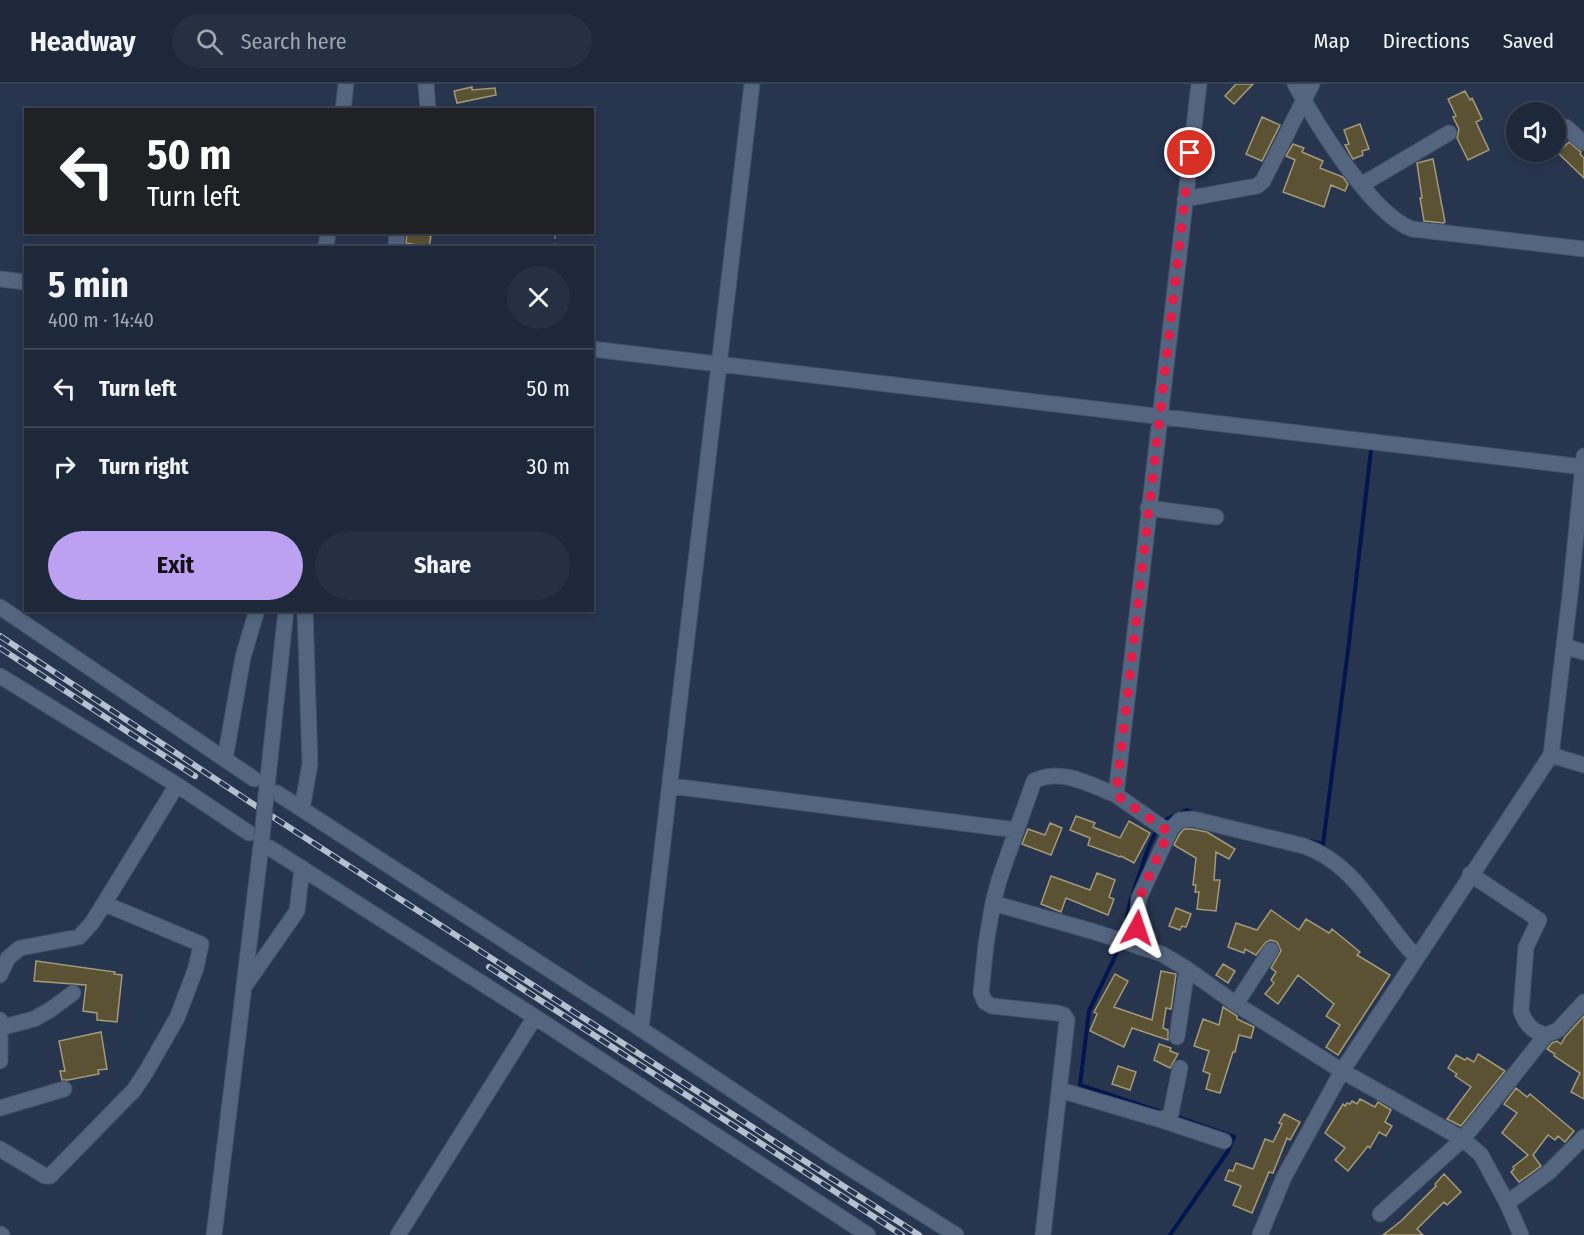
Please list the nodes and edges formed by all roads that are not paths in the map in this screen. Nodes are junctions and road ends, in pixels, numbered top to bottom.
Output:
1 (346, 84) edge
2 (426, 84) edge
3 (752, 84) edge
4 (1199, 84) edge
5 (1295, 84) edge
6 (1312, 84) edge
7 (1303, 99) junction
8 (343, 108) edge
9 (428, 108) edge
10 (1566, 127) dead end
11 (1449, 133) dead end
12 (1584, 143) edge
13 (1361, 185) junction
14 (1185, 199) junction
15 (1584, 249) edge
16 (0, 279) edge
17 (24, 282) edge
18 (594, 349) edge
19 (719, 364) junction
20 (1159, 415) junction
21 (1584, 463) edge
22 (1148, 508) junction
23 (1216, 517) dead end
24 (1578, 578) edge
25 (0, 607) edge
26 (256, 612) edge
27 (286, 612) edge
28 (305, 612) edge
29 (1564, 646) junction
30 (1584, 652) edge
31 (0, 676) edge
32 (1551, 755) junction
33 (225, 759) junction
34 (1584, 765) edge
35 (254, 779) dead end
36 (177, 785) junction
37 (671, 786) junction
38 (272, 795) junction
39 (1116, 795) junction
40 (302, 809) junction
41 (1016, 830) junction
42 (1169, 832) junction
43 (260, 839) junction
44 (302, 868) junction
45 (1470, 874) junction
46 (993, 903) junction
47 (105, 904) junction
48 (1127, 943) junction
49 (1271, 950) dead end
50 (1417, 957) junction
51 (1187, 969) junction
52 (0, 975) edge
53 (244, 988) junction
54 (73, 993) dead end
55 (1584, 1002) edge
56 (1236, 1004) junction
57 (536, 1017) junction
58 (0, 1020) edge
59 (0, 1028) edge
60 (641, 1029) junction
61 (1546, 1035) junction
62 (1177, 1037) dead end
63 (0, 1061) edge
64 (1180, 1068) dead end
65 (1342, 1071) junction
66 (64, 1089) dead end
67 (1060, 1090) junction
68 (0, 1108) edge
69 (1158, 1119) junction
70 (1584, 1137) edge
71 (1463, 1139) junction
72 (1224, 1141) dead end
73 (0, 1149) edge
74 (1507, 1203) junction
75 (1380, 1214) dead end
76 (214, 1235) edge
77 (398, 1235) edge
78 (868, 1235) edge
79 (956, 1235) edge
80 (1043, 1235) edge
81 (1260, 1235) edge
82 (1521, 1235) edge

1 - 8 street
2 - 9 street
3 - 19 street
4 - 14 street
5 - 7 street
6 - 7 street
7 - 13 street
7 - 14 street
10 - 12 street
11 - 13 street
13 - 15 street
14 - 20 street
16 - 17 street
18 - 19 street
19 - 20 street
19 - 37 street
20 - 21 street
20 - 22 street
21 - 24 street
22 - 23 street
22 - 39 street
24 - 29 street
25 - 33 street
26 - 33 street
27 - 38 street
28 - 40 street
29 - 30 street
29 - 32 street
31 - 36 street
32 - 34 street
32 - 45 street
33 - 35 street
36 - 43 street
36 - 47 street
37 - 41 street
37 - 60 street
38 - 40 street
38 - 43 street, bridge
39 - 41 street
39 - 42 street
40 - 60 street
41 - 46 street
42 - 48 street
42 - 50 street
43 - 44 street
43 - 53 street
44 - 53 street
44 - 57 street
45 - 50 street
45 - 61 street
46 - 48 street
46 - 67 street
47 - 52 street
47 - 73 street
48 - 51 street
49 - 56 street
50 - 65 street
51 - 56 street
51 - 62 street
53 - 76 street
54 - 59 street
55 - 61 street
56 - 65 street
57 - 77 street
57 - 78 street
58 - 59 street
59 - 63 street
60 - 79 street
61 - 71 street
64 - 69 street
65 - 71 street
65 - 81 street
66 - 68 street
67 - 69 street
67 - 80 street
69 - 72 street
70 - 74 street
71 - 74 street
71 - 75 street
74 - 82 street

